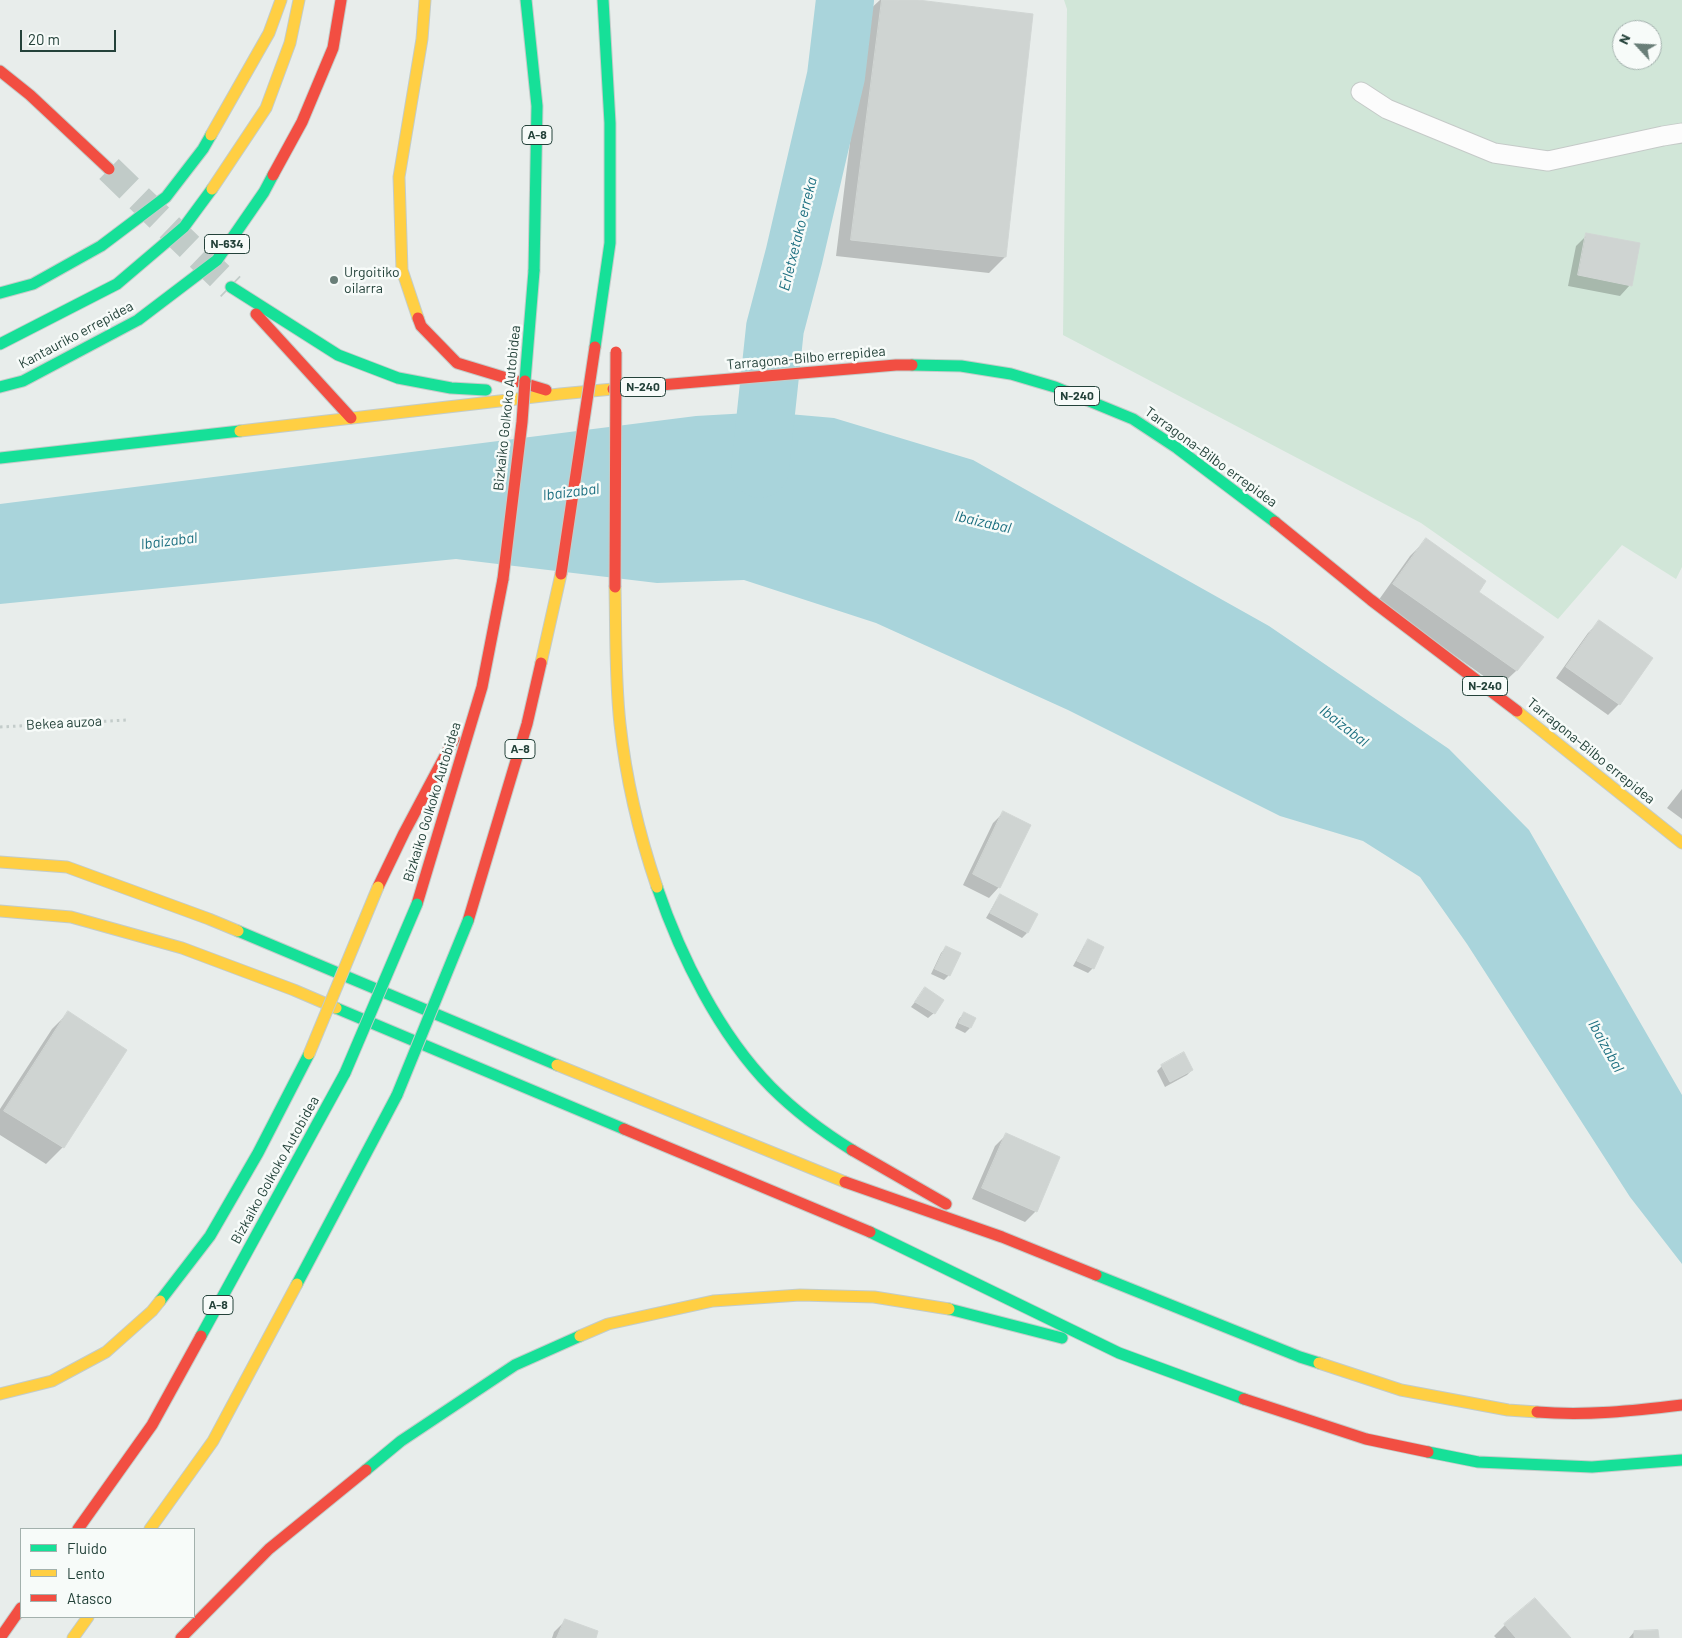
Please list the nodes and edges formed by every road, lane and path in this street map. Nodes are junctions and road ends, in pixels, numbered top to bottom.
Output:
1 (281, 0) edge
2 (299, 0) edge
3 (340, 0) edge
4 (425, 0) edge
5 (526, 0) edge
6 (603, 0) edge
7 (2, 72) edge
8 (1361, 92) dead end
9 (1682, 133) edge
10 (109, 169) tunnel mouth
11 (610, 243) junction
12 (0, 293) edge
13 (613, 302) dead end
14 (0, 344) edge
15 (616, 347) dead end
16 (0, 388) edge
17 (560, 394) junction
18 (351, 418) junction
19 (0, 458) edge
20 (482, 687) junction
21 (128, 720) dead end
22 (0, 727) edge
23 (1682, 843) edge
24 (0, 862) edge
25 (0, 911) edge
26 (1002, 1237) junction
27 (1119, 1352) junction
28 (0, 1394) edge
29 (1680, 1406) edge
30 (1682, 1460) edge
31 (79, 1528) edge
32 (151, 1528) edge
33 (20, 1609) edge
34 (87, 1618) edge
35 (0, 1638) edge
36 (73, 1638) edge
37 (181, 1638) edge

1 - 12 highway
2 - 14 highway, Kantauriko errepidea / N-634
3 - 16 highway, Kantauriko errepidea / N-634
4 - 17 highway
5 - 20 highway, Bizkaiko Golkoko Autobidea / A-8, bridge
6 - 11 highway, A-8
7 - 10 highway
8 - 9 lane
11 - 13 highway
11 - 32 highway, A-8, bridge
15 - 26 highway, bridge
17 - 18 highway
17 - 18 highway
17 - 23 highway, Tarragona-Bilbo errepidea / N-240
18 - 19 highway
20 - 28 highway, bridge
20 - 31 highway, Bizkaiko Golkoko Autobidea / A-8, bridge
21 - 22 path, Bekea auzoa
24 - 26 highway
25 - 27 highway
26 - 29 highway
27 - 30 highway
27 - 37 highway
33 - 35 highway
34 - 36 highway

